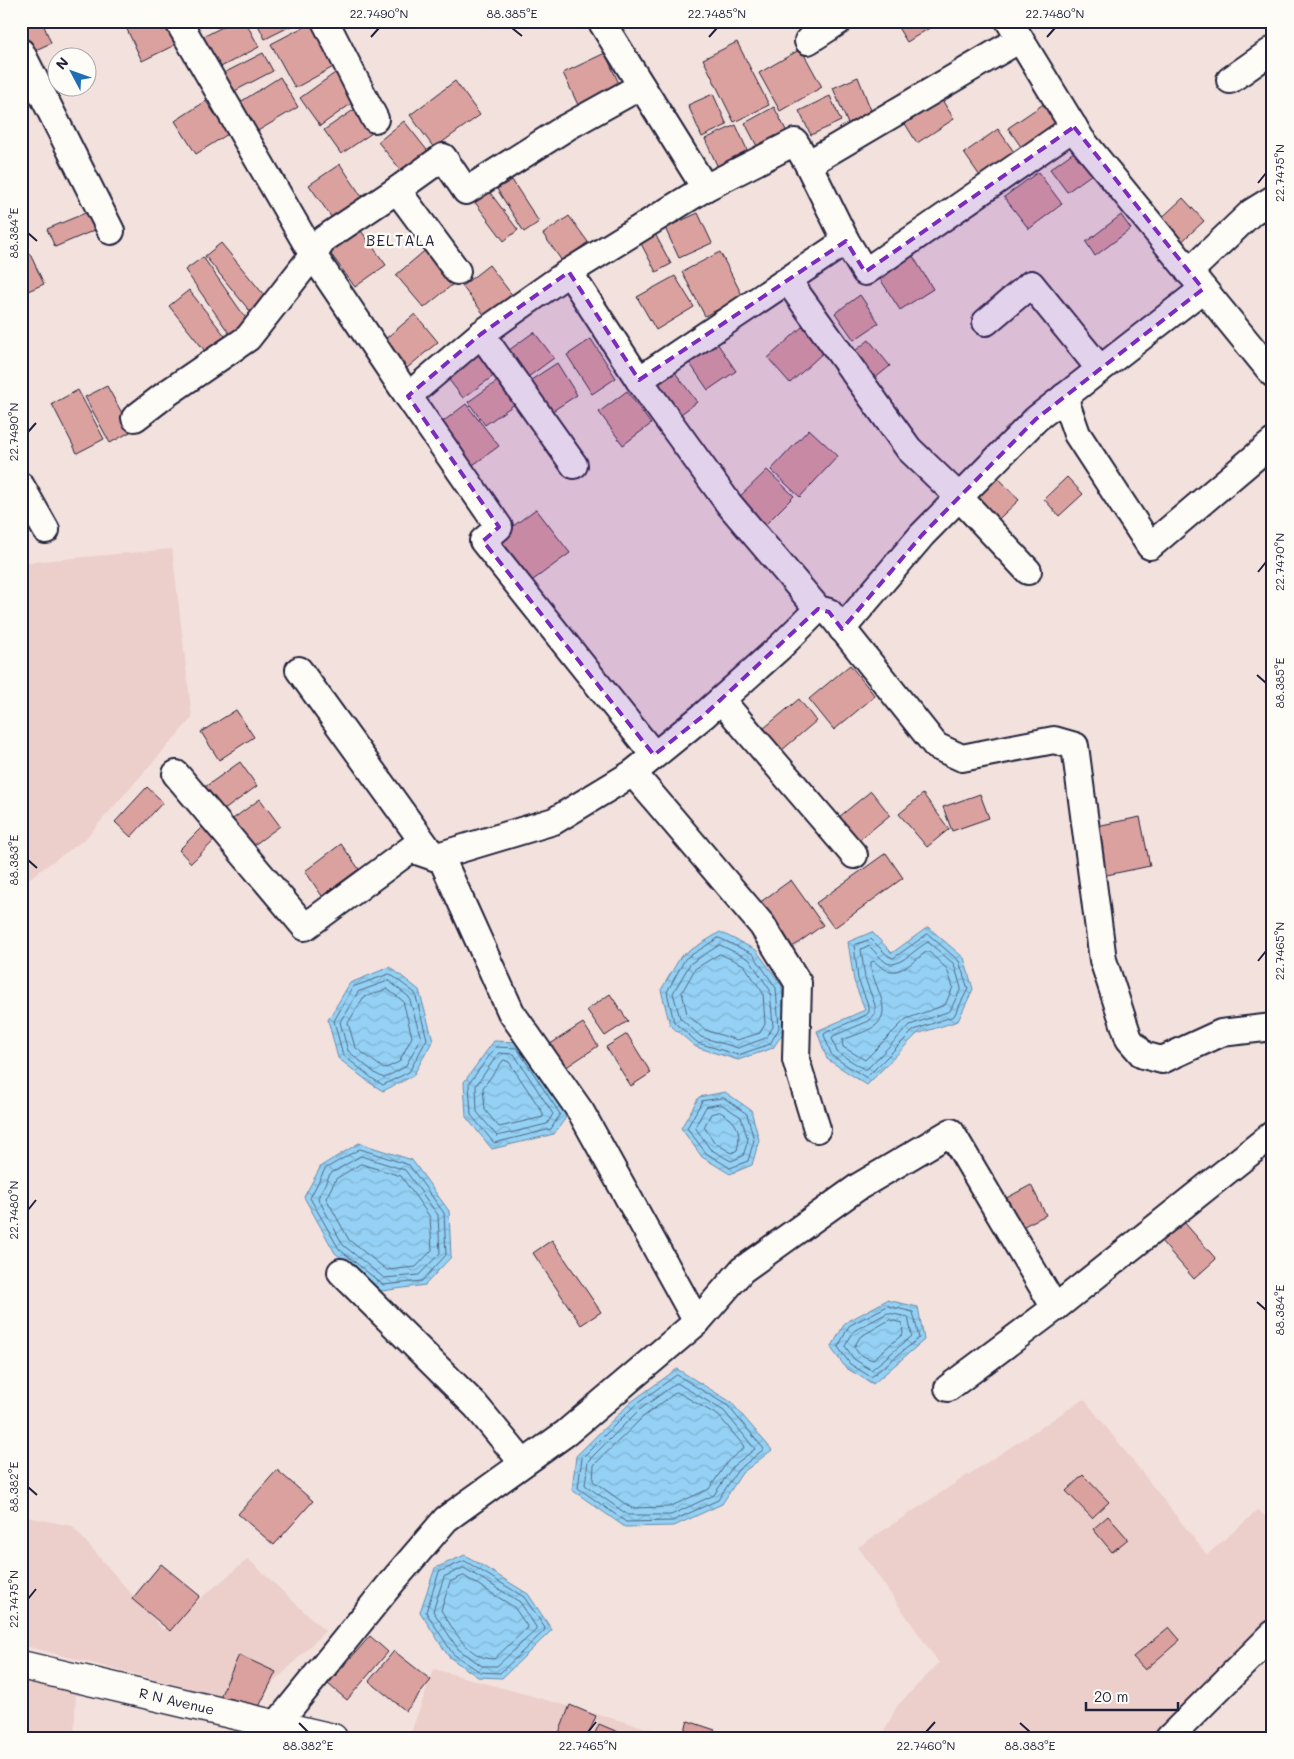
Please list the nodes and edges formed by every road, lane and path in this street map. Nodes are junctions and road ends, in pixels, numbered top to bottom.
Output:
1 (178, 21) edge
2 (325, 21) edge
3 (600, 21) edge
4 (839, 21) edge
5 (1015, 30) edge
6 (808, 41) dead end
7 (1273, 50) edge
8 (21, 52) edge
9 (1230, 80) dead end
10 (640, 86) junction
11 (375, 119) dead end
12 (1074, 127) junction
13 (808, 164) junction
14 (705, 188) junction
15 (397, 190) junction
16 (1273, 199) edge
17 (111, 231) dead end
18 (846, 241) junction
19 (313, 255) junction
20 (457, 271) dead end
21 (569, 272) junction
22 (1196, 280) junction
23 (788, 281) junction
24 (986, 322) dead end
25 (481, 334) junction
26 (1100, 369) junction
27 (1273, 374) edge
28 (639, 380) junction
29 (408, 396) junction
30 (1064, 397) junction
31 (135, 418) dead end
32 (1273, 442) edge
33 (574, 465) dead end
34 (21, 486) edge
35 (959, 497) junction
36 (46, 530) dead end
37 (1028, 570) dead end
38 (818, 609) junction
39 (842, 629) junction
40 (299, 670) dead end
41 (721, 700) junction
42 (654, 756) junction
43 (633, 773) junction
44 (176, 774) dead end
45 (854, 855) dead end
46 (437, 856) junction
47 (1273, 1027) edge
48 (817, 1129) dead end
49 (1273, 1134) edge
50 (341, 1272) dead end
51 (1055, 1308) junction
52 (697, 1322) junction
53 (948, 1388) dead end
54 (523, 1463) junction
55 (1273, 1634) edge
56 (21, 1665) edge
57 (277, 1724) junction
58 (319, 1736) edge
59 (1170, 1738) edge

1 - 19 street
2 - 11 street
3 - 10 street
4 - 6 street
5 - 12 street
5 - 13 street
7 - 9 street
8 - 17 street
10 - 14 street
10 - 15 street
12 - 18 street
12 - 22 street
13 - 14 street
13 - 18 street
14 - 21 street
15 - 19 street
15 - 20 street
16 - 22 street
18 - 23 street
19 - 29 street
19 - 31 street
21 - 25 street
21 - 28 street
22 - 26 street
22 - 27 street
23 - 28 street
23 - 35 street
24 - 26 street
25 - 29 street
25 - 33 street
26 - 30 street
28 - 38 street
29 - 42 street
30 - 32 street
30 - 35 street
34 - 36 street
35 - 37 street
35 - 39 street
38 - 39 street
38 - 41 street
39 - 47 street
40 - 46 street
41 - 42 street
41 - 45 street
42 - 43 street
43 - 46 street
43 - 48 street
44 - 46 street
46 - 52 street
49 - 51 street
50 - 54 street
51 - 52 street
51 - 53 street
52 - 54 street
54 - 57 street
55 - 59 street
56 - 57 main road, R N Avenue
57 - 58 main road, R N Avenue

